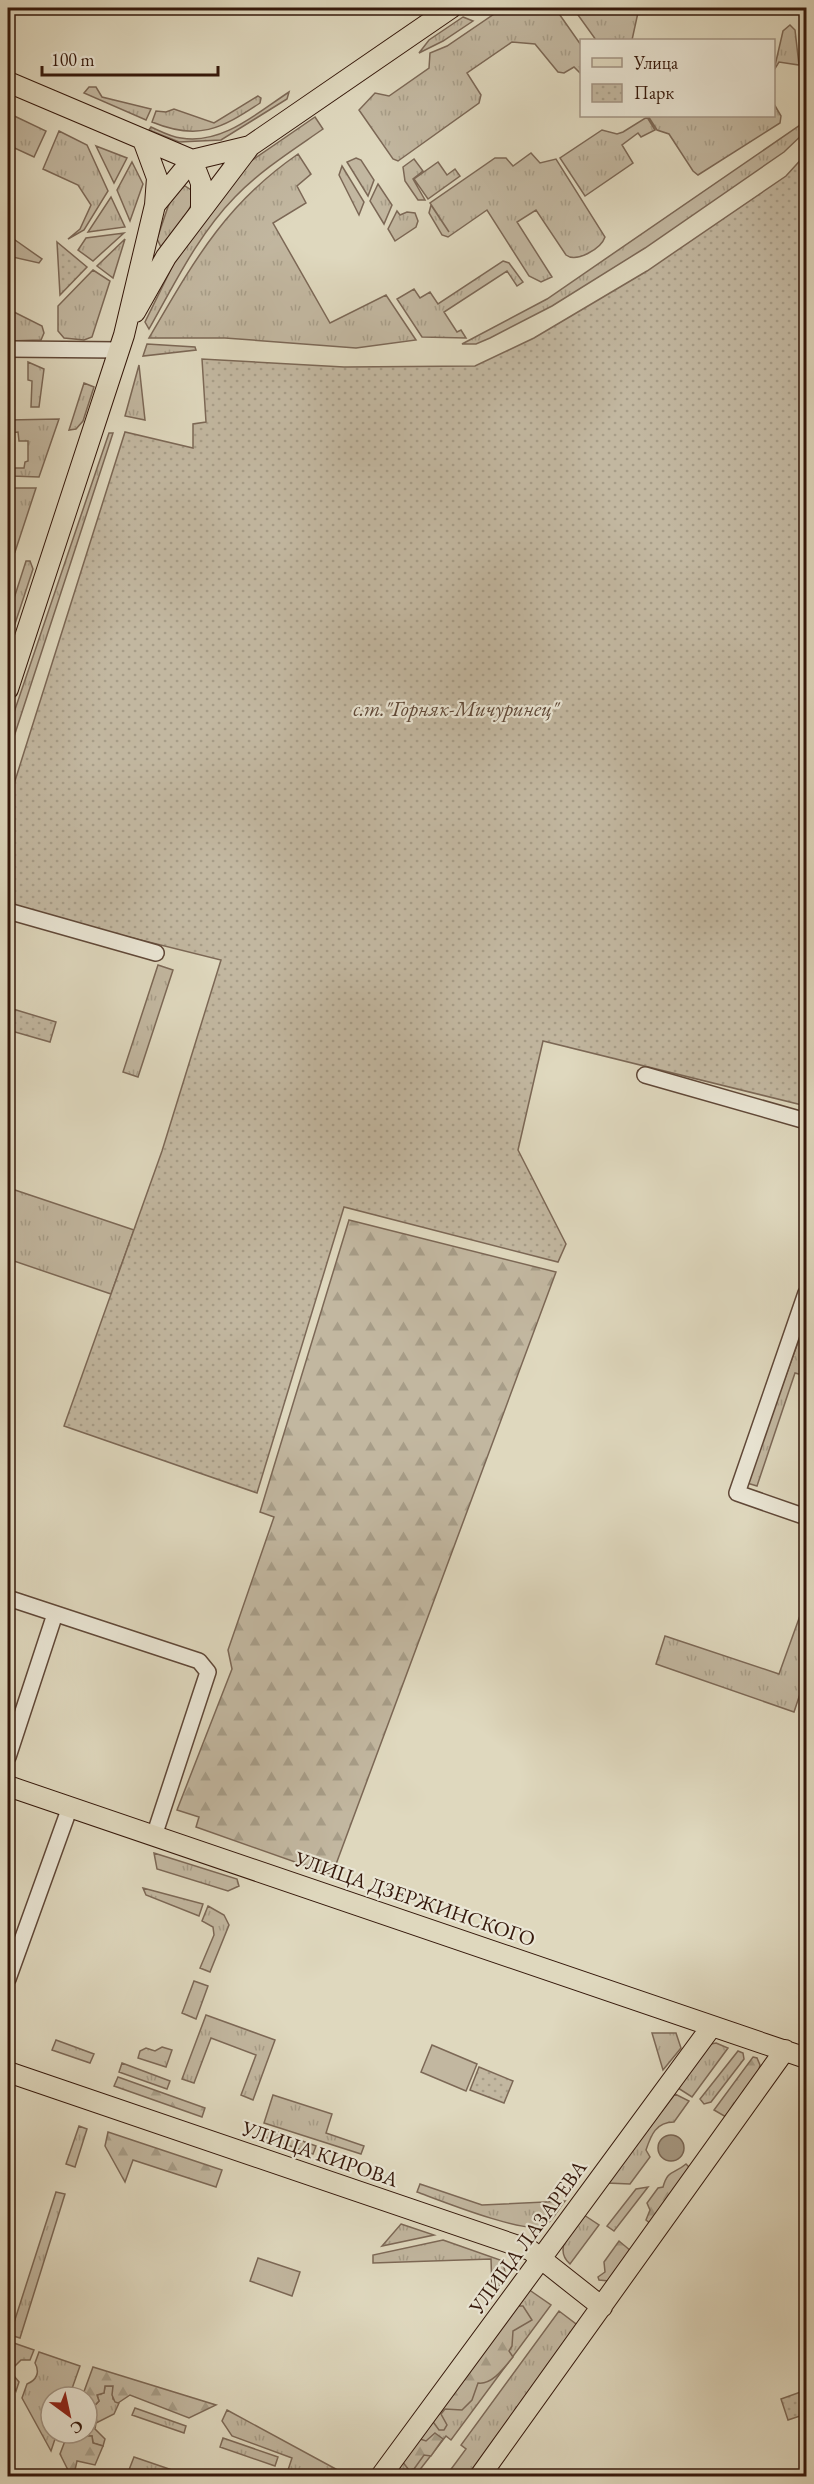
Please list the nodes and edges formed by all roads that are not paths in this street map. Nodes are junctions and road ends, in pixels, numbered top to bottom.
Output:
1 (451, 8) edge
2 (8, 82) edge
3 (143, 140) junction
4 (250, 146) junction
5 (192, 160) junction
6 (155, 205) junction
7 (201, 207) junction
8 (143, 249) junction
9 (166, 257) junction
10 (125, 330) junction
11 (8, 349) edge
12 (120, 350) junction
13 (8, 689) edge
14 (8, 911) edge
15 (156, 953) dead end
16 (645, 1075) dead end
17 (807, 1121) edge
18 (807, 1293) edge
19 (807, 1517) edge
20 (8, 1599) edge
21 (55, 1614) junction
22 (8, 1757) edge
23 (8, 1786) edge
24 (70, 1807) junction
25 (154, 1836) junction
26 (8, 1979) edge
27 (712, 2026) junction
28 (785, 2050) junction
29 (807, 2058) edge
30 (8, 2072) edge
31 (542, 2258) junction
32 (602, 2307) junction
33 (381, 2476) edge
34 (480, 2476) edge

1 - 4 main road
2 - 3 main road
3 - 5 main road
3 - 6 main road
4 - 5 main road
4 - 7 main road
5 - 6 main road
5 - 7 main road
6 - 8 main road
7 - 9 main road
8 - 9 main road
8 - 10 main road
9 - 10 main road
10 - 12 main road
11 - 12 street
12 - 13 main road
14 - 15 street
16 - 17 street
18 - 19 street
20 - 21 street
21 - 22 street
21 - 25 street
23 - 24 main road, УЛИЦА ДЗЕРЖИНСКОГО
24 - 25 main road, УЛИЦА ДЗЕРЖИНСКОГО
24 - 26 street
25 - 27 main road, УЛИЦА ДЗЕРЖИНСКОГО
27 - 28 main road, УЛИЦА ДЗЕРЖИНСКОГО
27 - 31 main road, УЛИЦА ЛАЗАРЕВА
28 - 29 main road, УЛИЦА ДЗЕРЖИНСКОГО
28 - 32 main road
30 - 31 main road, УЛИЦА КИРОВА
31 - 32 main road, УЛИЦА КИРОВА
31 - 33 main road, УЛИЦА ЛАЗАРЕВА
32 - 34 main road

